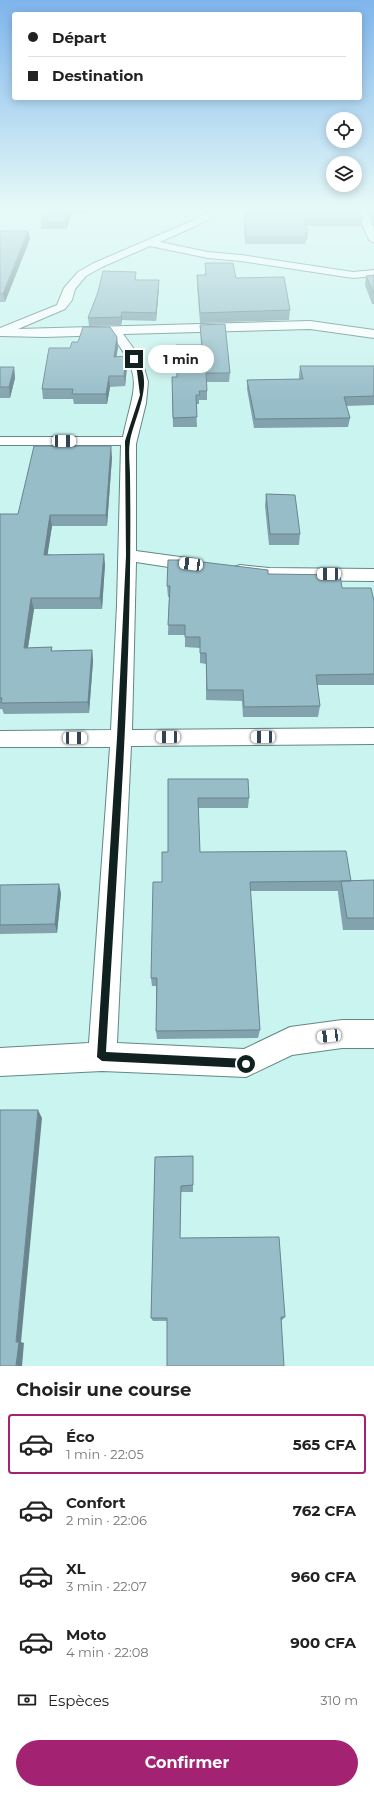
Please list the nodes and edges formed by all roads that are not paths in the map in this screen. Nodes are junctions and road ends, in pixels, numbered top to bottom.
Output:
1 (82, 274) edge
2 (345, 274) edge
3 (366, 274) edge
4 (114, 331) junction
5 (0, 332) edge
6 (374, 334) edge
7 (0, 441) edge
8 (128, 441) junction
9 (129, 556) junction
10 (374, 575) edge
11 (374, 736) edge
12 (0, 738) edge
13 (120, 738) junction
14 (374, 1034) edge
15 (102, 1057) junction
16 (0, 1062) edge

1 - 5 street
2 - 3 street
4 - 5 street
4 - 6 street
4 - 8 street
7 - 8 street
8 - 9 street
9 - 10 street
9 - 13 street
11 - 13 street
12 - 13 street
13 - 15 street
14 - 15 street
15 - 16 street

